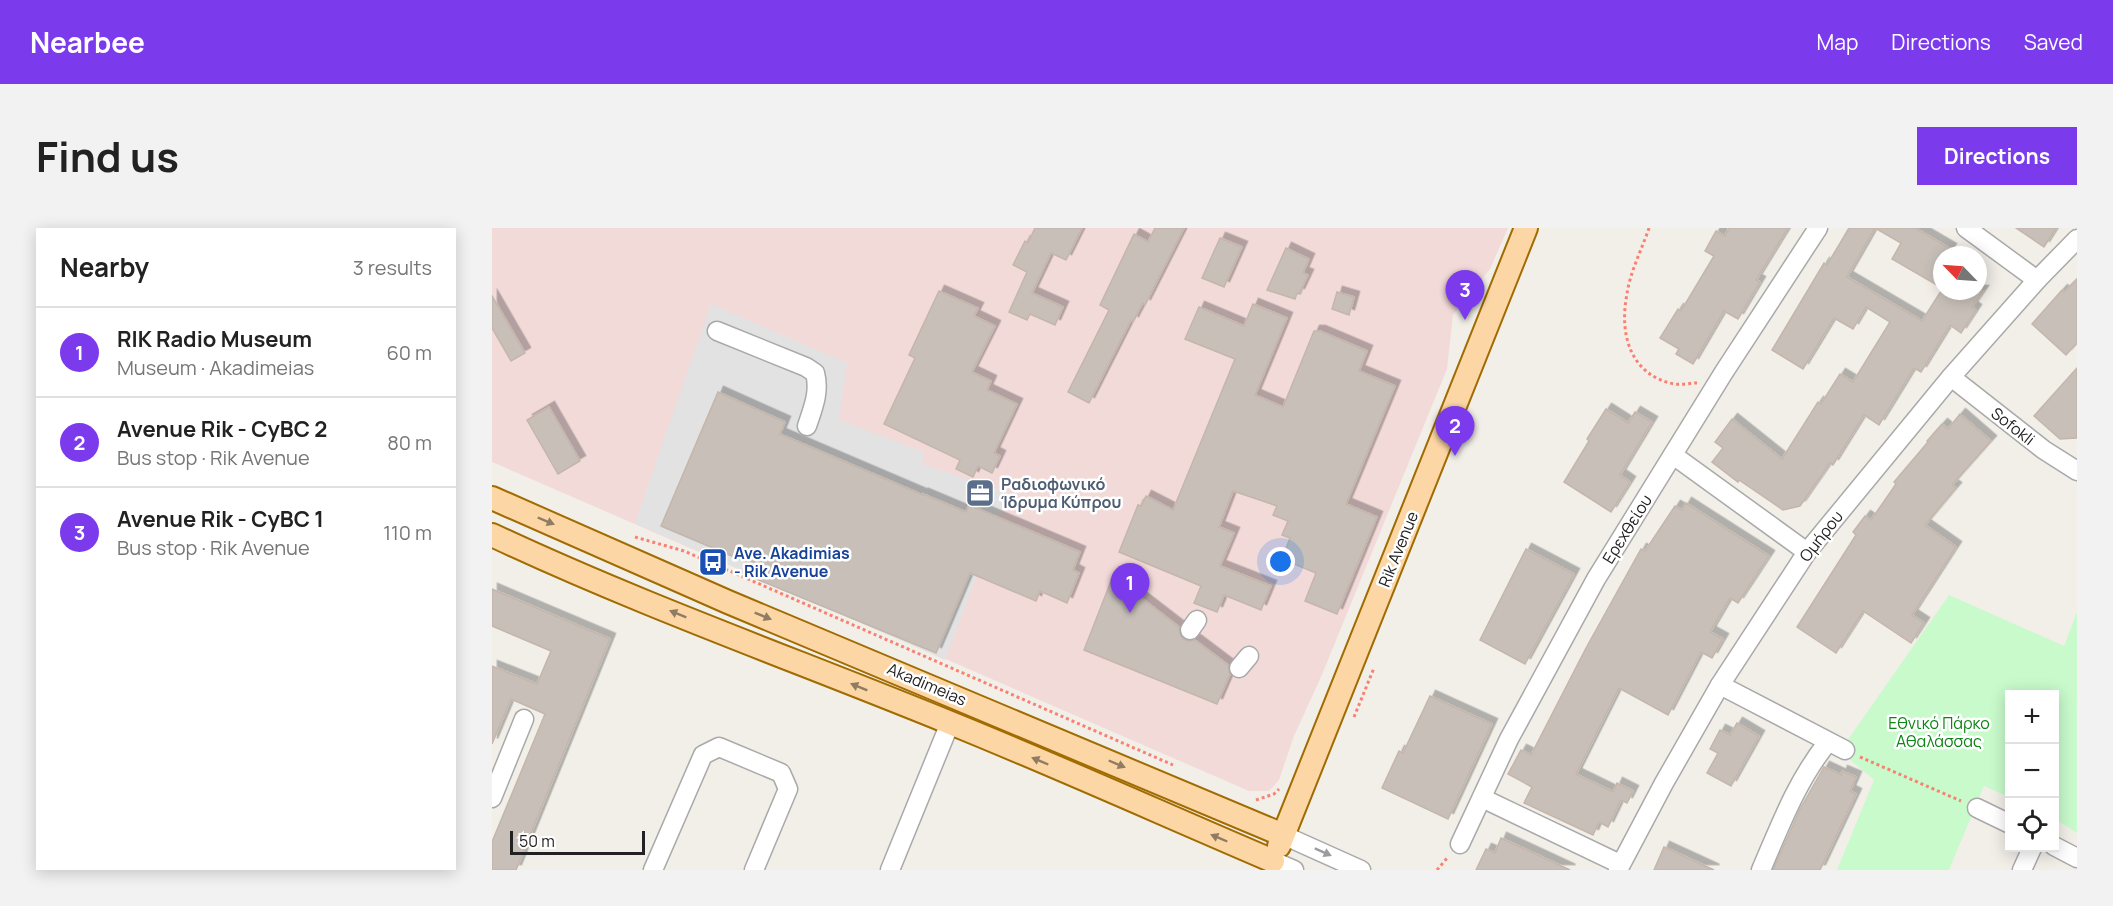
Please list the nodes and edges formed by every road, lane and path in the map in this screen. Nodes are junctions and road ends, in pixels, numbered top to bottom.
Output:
1 (1526, 228) edge
2 (1649, 228) edge
3 (1818, 228) edge
4 (1966, 228) edge
5 (2077, 239) edge
6 (2037, 280) junction
7 (717, 331) dead end
8 (1951, 377) junction
9 (1712, 391) junction
10 (807, 426) dead end
11 (1673, 455) junction
12 (2077, 471) edge
13 (492, 498) edge
14 (625, 533) dead end
15 (492, 535) edge
16 (1807, 552) junction
17 (1720, 685) junction
18 (524, 719) dead end
19 (950, 723) junction
20 (1828, 742) junction
21 (1845, 750) joint
22 (1175, 766) dead end
23 (1280, 788) dead end
24 (492, 798) edge
25 (1482, 798) junction
26 (1251, 799) dead end
27 (1977, 808) joint
28 (2005, 822) edge
29 (1284, 835) junction
30 (1460, 844) dead end
31 (2059, 848) edge
32 (2030, 852) edge
33 (2077, 858) edge
34 (1271, 865) edge
35 (1619, 867) edge
36 (653, 870) edge
37 (754, 870) edge
38 (890, 870) edge
39 (1294, 870) edge
40 (1361, 870) edge
41 (1761, 870) edge
42 (2022, 870) edge

1 - 29 main road, Rik Avenue
2 - 9 path
3 - 9 street, Ερεχθείου
4 - 6 street
5 - 6 street, Ομήρου
6 - 8 street, Ομήρου
7 - 10 street
8 - 12 street, Sofokli
8 - 16 street, Ομήρου
9 - 11 street, Ερεχθείου
11 - 16 street
11 - 25 street, Ερεχθείου
13 -> 29 main road, Akadimeias
14 - 22 path
19 -> 15 main road, Akadimeias
16 - 17 street, Ομήρου
17 - 20 street
17 - 35 street, Ομήρου
18 - 24 street
34 -> 19 main road, Akadimeias
19 - 38 street
20 - 21 street
20 - 41 street
21 - 27 path
23 - 26 path
25 - 30 street, Ερεχθείου
25 - 35 street
27 - 28 street
29 - 34 main road, Rik Avenue
29 -> 40 street, Akadimeias
31 - 33 street
32 - 42 street
34 - 39 street, Akadimeias
36 - 37 street

